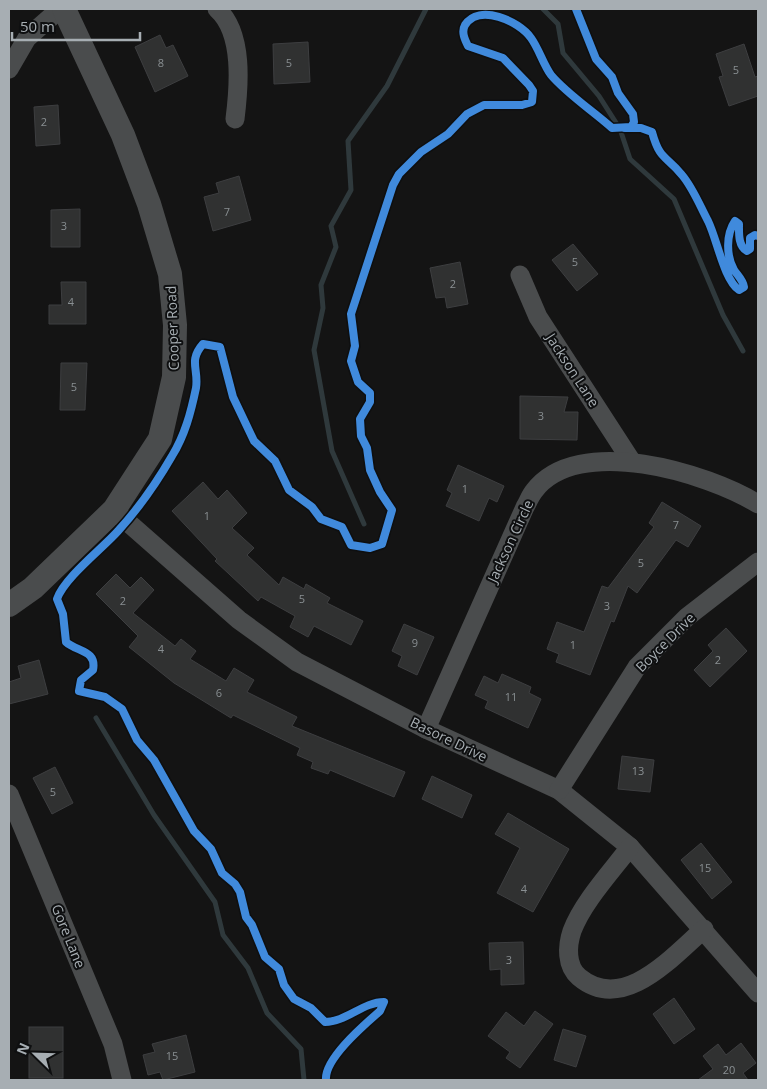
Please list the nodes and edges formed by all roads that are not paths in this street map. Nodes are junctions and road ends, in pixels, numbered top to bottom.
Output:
1 (60, 9) edge
2 (64, 9) edge
3 (217, 9) edge
4 (9, 69) edge
5 (235, 120) dead end
6 (520, 275) dead end
7 (632, 462) junction
8 (758, 504) edge
9 (114, 510) junction
10 (758, 562) edge
11 (9, 605) edge
12 (426, 729) junction
13 (559, 790) junction
14 (9, 794) edge
15 (17, 832) edge
16 (630, 847) junction
17 (704, 929) junction
18 (758, 993) edge
19 (122, 1080) edge

1 - 4 street
2 - 9 street, Cooper Road
3 - 5 street
6 - 7 street, Jackson Lane
7 - 8 street, Jackson Circle
7 - 12 street, Jackson Circle
9 - 11 street, Cooper Road
9 - 12 street, Basore Drive
10 - 13 street, Boyce Drive
12 - 13 street, Basore Drive
13 - 16 street, Basore Drive
14 - 15 street, Gore Lane
15 - 19 street, Gore Lane
16 - 17 street, Basore Drive
16 - 17 street
17 - 18 street, Basore Drive

